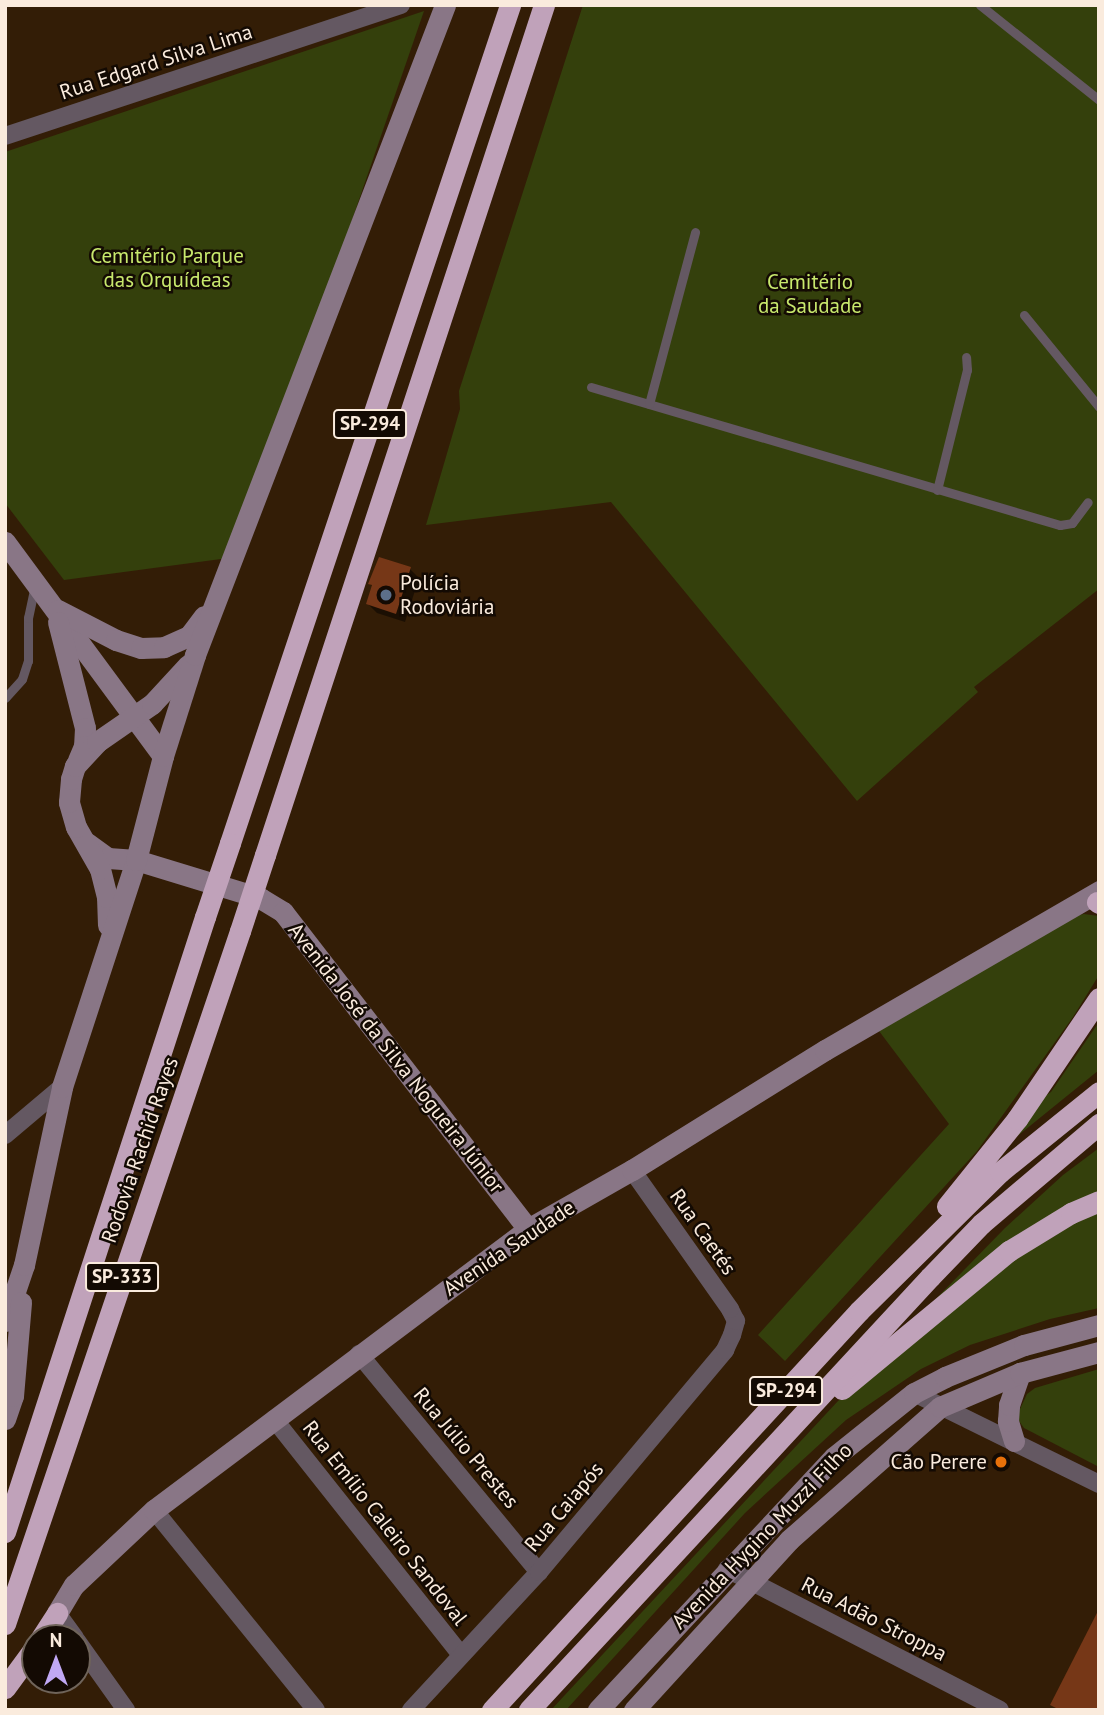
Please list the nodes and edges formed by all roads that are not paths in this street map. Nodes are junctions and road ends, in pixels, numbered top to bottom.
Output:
1 (401, 5) edge
2 (445, 5) edge
3 (510, 5) edge
4 (544, 5) edge
5 (980, 5) edge
6 (1099, 100) edge
7 (5, 136) edge
8 (695, 232) dead end
9 (1024, 315) dead end
10 (966, 358) dead end
11 (591, 387) dead end
12 (649, 404) junction
13 (1099, 407) edge
14 (937, 490) junction
15 (1088, 502) dead end
16 (5, 542) edge
17 (35, 583) junction
18 (213, 603) junction
19 (53, 607) junction
20 (195, 655) junction
21 (5, 698) edge
22 (132, 717) junction
23 (163, 756) junction
24 (75, 766) junction
25 (87, 843) junction
26 (136, 860) junction
27 (1098, 899) edge
28 (205, 917) joint
29 (240, 931) joint
30 (108, 938) junction
31 (1099, 999) edge
32 (62, 1087) junction
33 (1099, 1092) edge
34 (1099, 1124) edge
35 (5, 1135) edge
36 (632, 1170) junction
37 (1099, 1201) edge
38 (528, 1229) junction
39 (24, 1265) junction
40 (859, 1311) junction
41 (5, 1321) edge
42 (736, 1321) joint
43 (1099, 1325) edge
44 (1099, 1352) edge
45 (359, 1354) junction
46 (1020, 1373) junction
47 (914, 1393) junction
48 (940, 1407) junction
49 (5, 1419) edge
50 (274, 1419) junction
51 (1014, 1441) junction
52 (748, 1471) junction
53 (1099, 1484) edge
54 (154, 1510) junction
55 (5, 1532) edge
56 (727, 1569) junction
57 (539, 1572) junction
58 (751, 1582) junction
59 (57, 1613) junction
60 (5, 1624) edge
61 (50, 1624) edge
62 (65, 1624) edge
63 (461, 1655) junction
64 (91, 1660) edge
65 (21, 1666) edge
66 (5, 1688) edge
67 (613, 1706) edge
68 (126, 1710) edge
69 (316, 1710) edge
70 (411, 1710) edge
71 (492, 1710) edge
72 (529, 1710) edge
73 (1000, 1710) edge

1 - 7 street, Rua Edgard Silva Lima
2 - 18 street
3 - 28 highway, SP-294, bridge
4 - 29 highway, SP-294, bridge
5 - 6 lane
8 - 12 lane
9 - 13 lane
10 - 14 lane
11 - 12 lane
12 - 14 lane
14 - 15 lane
16 - 17 street
17 - 19 street
17 - 21 lane
18 - 19 street
18 - 20 street
19 - 22 street
19 - 24 street
20 - 22 street
20 - 23 street
22 - 23 street
22 - 24 street
23 - 26 street
24 - 25 street
25 - 26 street, Avenida José da Silva Nogueira Júnior
25 - 30 street
26 - 30 street
26 - 38 street, Avenida José da Silva Nogueira Júnior
27 - 36 street, Avenida Saudade
28 - 55 highway, Rodovia Rachid Rayes / SP-333
29 - 60 highway, Rodovia Rachid Rayes / SP-333
30 - 32 street
31 - 40 highway
32 - 35 street
32 - 39 street
33 - 40 highway, SP-294
34 - 52 highway, SP-294
36 - 38 street, Avenida Saudade
36 - 42 street, Rua Caetés
37 - 52 highway
38 - 45 street, Avenida Saudade
39 - 41 street
39 - 49 street
40 - 71 highway, SP-294
42 - 57 street, Rua Caiapós
43 - 47 street, Avenida Hygino Muzzi Filho
44 - 46 street, Avenida Hygino Muzzi Filho
45 - 50 street, Avenida Saudade
45 - 57 street, Rua Júlio Prestes
46 - 48 street, Avenida Hygino Muzzi Filho
46 - 51 street
47 - 48 street
47 - 56 street, Avenida Hygino Muzzi Filho
48 - 51 street
48 - 58 street, Avenida Hygino Muzzi Filho
50 - 54 street, Avenida Saudade
50 - 63 street, Rua Emílio Caleiro Sandoval
51 - 53 street
52 - 72 highway, SP-294
54 - 59 street, Avenida Saudade
54 - 69 street
56 - 58 street, Rua Adão Stroppa
56 - 67 street, Avenida Hygino Muzzi Filho
57 - 63 street, Rua Caiapós
58 - 67 street, Avenida Hygino Muzzi Filho
58 - 73 street, Rua Adão Stroppa
59 - 61 highway
59 - 62 street
63 - 70 street, Rua Caiapós
64 - 68 street
65 - 66 highway

